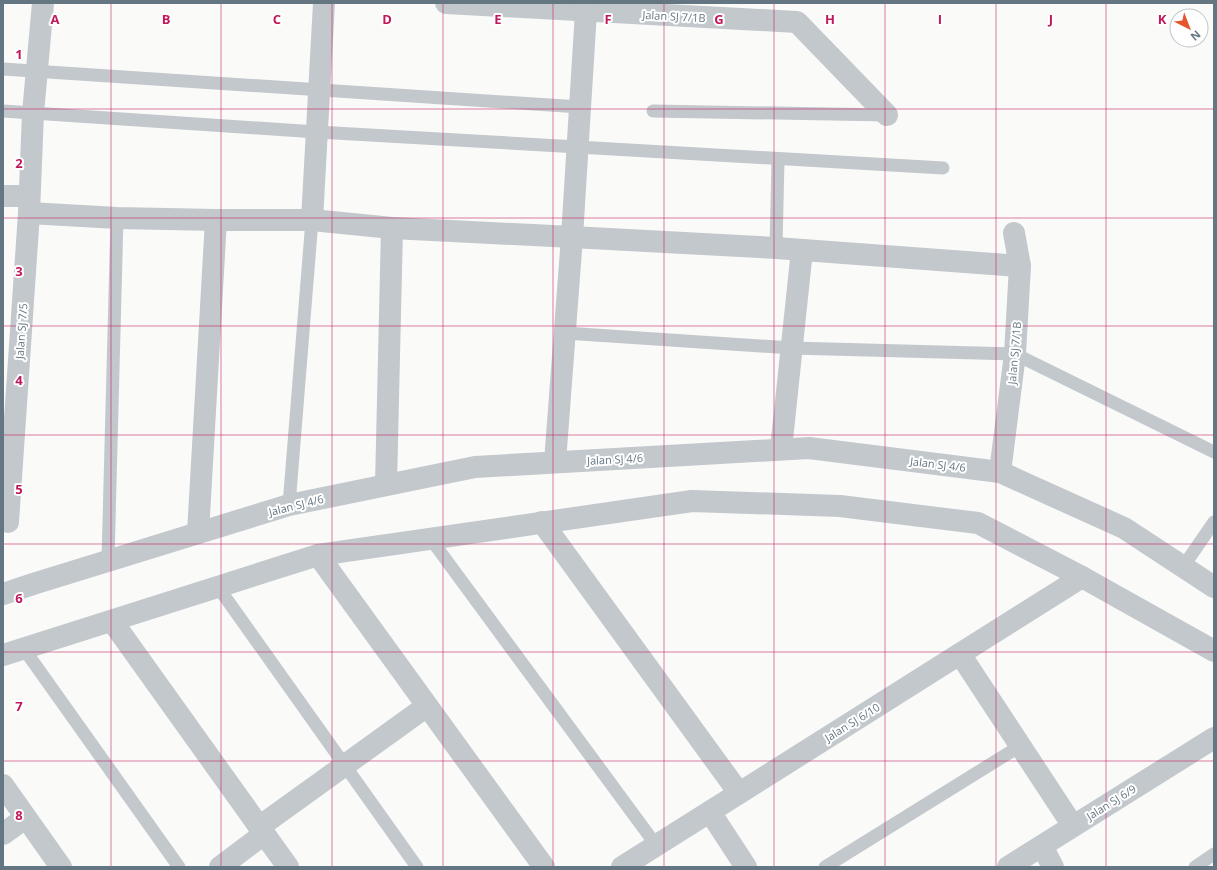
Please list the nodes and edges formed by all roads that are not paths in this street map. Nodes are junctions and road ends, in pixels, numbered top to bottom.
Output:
1 (43, 3) edge
2 (324, 3) edge
3 (446, 3) edge
4 (586, 11) junction
5 (3, 69) edge
6 (37, 71) junction
7 (320, 90) junction
8 (580, 107) junction
9 (3, 111) edge
10 (653, 111) dead end
11 (33, 113) junction
12 (887, 115) joint
13 (317, 132) junction
14 (578, 147) junction
15 (778, 159) junction
16 (944, 168) dead end
17 (3, 196) edge
18 (29, 205) junction
19 (117, 218) junction
20 (216, 220) junction
21 (312, 220) junction
22 (392, 228) junction
23 (1014, 233) dead end
24 (572, 237) junction
25 (776, 248) junction
26 (802, 250) junction
27 (1020, 266) junction
28 (565, 333) junction
29 (792, 348) junction
30 (1015, 354) junction
31 (781, 449) junction
32 (1214, 452) edge
33 (555, 462) junction
34 (1000, 472) junction
35 (386, 485) junction
36 (289, 505) junction
37 (8, 522) dead end
38 (542, 522) junction
39 (1214, 522) edge
40 (198, 533) junction
41 (430, 538) junction
42 (318, 555) junction
43 (108, 560) junction
44 (1183, 567) junction
45 (1082, 577) junction
46 (218, 587) junction
47 (1214, 587) edge
48 (3, 594) edge
49 (112, 621) junction
50 (24, 649) junction
51 (1214, 651) edge
52 (960, 654) junction
53 (3, 655) edge
54 (427, 706) junction
55 (1214, 738) edge
56 (1020, 746) junction
57 (344, 765) junction
58 (3, 785) edge
59 (739, 794) junction
60 (710, 812) junction
61 (25, 818) junction
62 (1073, 826) junction
63 (262, 830) junction
64 (3, 834) edge
65 (656, 845) junction
66 (1042, 846) junction
67 (1214, 854) edge
68 (61, 867) edge
69 (179, 867) edge
70 (220, 867) edge
71 (288, 867) edge
72 (417, 867) edge
73 (544, 867) edge
74 (622, 867) edge
75 (746, 867) edge
76 (825, 867) edge
77 (1008, 867) edge
78 (1053, 867) edge
79 (1195, 867) edge

1 - 6 street, Jalan SJ 7/5
2 - 7 street
3 - 4 street, Jalan SJ 7/1B
4 - 8 street
4 - 12 street, Jalan SJ 7/1B
5 - 6 lane
6 - 7 lane
6 - 11 street, Jalan SJ 7/5
7 - 8 lane
7 - 13 street
8 - 14 street
9 - 11 lane
10 - 12 lane
11 - 13 lane
11 - 18 street, Jalan SJ 7/5
13 - 14 lane
13 - 21 street
14 - 15 lane
14 - 24 street
15 - 16 lane
15 - 25 lane
17 - 18 street
18 - 19 street
18 - 37 street, Jalan SJ 7/5
19 - 20 street
19 - 43 lane
20 - 21 street
20 - 40 street
21 - 22 street
21 - 36 lane
22 - 24 street
22 - 35 street
23 - 27 street, Jalan SJ 7/1B
24 - 25 street
24 - 28 street
25 - 26 street
26 - 27 street
26 - 29 street
27 - 30 street, Jalan SJ 7/1B
28 - 29 lane
28 - 33 street
29 - 30 lane
29 - 31 street
30 - 32 lane
30 - 34 street, Jalan SJ 7/1B
31 - 33 street, Jalan SJ 4/6
31 - 34 street, Jalan SJ 4/6
33 - 35 street, Jalan SJ 4/6
34 - 44 street, Jalan SJ 4/6
35 - 36 street, Jalan SJ 4/6
36 - 40 street, Jalan SJ 4/6
38 - 41 street
38 - 45 street
38 - 59 street
39 - 44 lane
40 - 43 street, Jalan SJ 4/6
41 - 42 street
41 - 65 lane
42 - 46 street
42 - 54 street
43 - 48 street, Jalan SJ 4/6
44 - 47 street, Jalan SJ 4/6
45 - 51 street
45 - 52 street, Jalan SJ 6/10
46 - 49 street
46 - 57 lane
49 - 50 street
49 - 63 street
50 - 53 street
50 - 69 lane
52 - 56 street
52 - 59 street, Jalan SJ 6/10
54 - 57 street
54 - 73 street
55 - 62 street, Jalan SJ 6/9
56 - 62 street
56 - 76 lane
57 - 63 street
57 - 72 lane
58 - 61 street
59 - 60 street, Jalan SJ 6/10
60 - 65 street, Jalan SJ 6/10
60 - 75 street
61 - 64 street
61 - 68 street
62 - 66 street, Jalan SJ 6/9
63 - 70 street
63 - 71 street
65 - 74 street, Jalan SJ 6/10
66 - 77 street, Jalan SJ 6/9
66 - 78 street
67 - 79 lane

